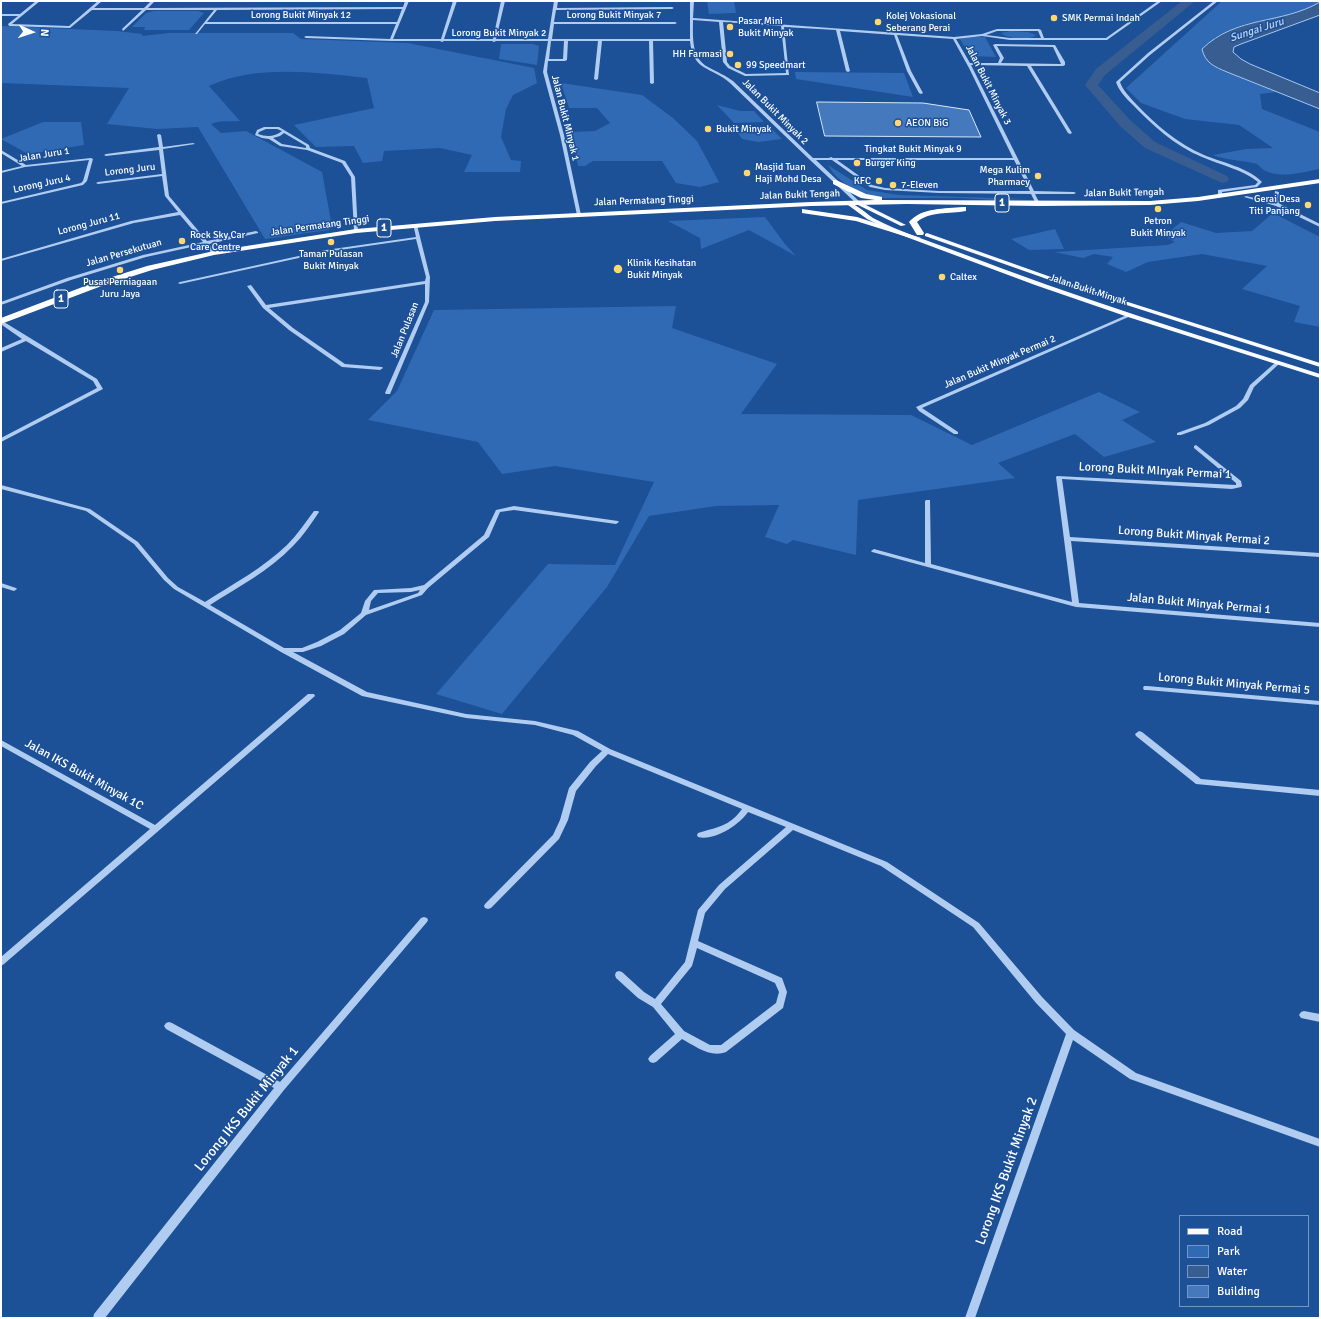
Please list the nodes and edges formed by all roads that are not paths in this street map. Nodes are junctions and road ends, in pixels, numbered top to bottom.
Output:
1 (38, 1) edge
2 (100, 1) edge
3 (153, 1) edge
4 (407, 1) edge
5 (456, 1) edge
6 (503, 1) edge
7 (556, 1) edge
8 (692, 1) edge
9 (1160, 1) edge
10 (1216, 1) edge
11 (404, 8) junction
12 (672, 8) dead end
13 (90, 9) junction
14 (145, 9) junction
15 (216, 9) junction
16 (555, 9) junction
17 (1, 15) edge
18 (20, 15) junction
19 (692, 19) junction
20 (721, 21) junction
21 (398, 23) junction
22 (552, 23) junction
23 (675, 23) dead end
24 (204, 24) junction
25 (782, 26) junction
26 (123, 30) dead end
27 (838, 30) junction
28 (196, 34) dead end
29 (895, 34) junction
30 (982, 35) junction
31 (306, 37) dead end
32 (954, 38) junction
33 (1043, 39) junction
34 (391, 40) junction
35 (550, 40) junction
36 (566, 40) junction
37 (600, 40) junction
38 (651, 40) junction
39 (692, 40) junction
40 (442, 41) junction
41 (494, 41) junction
42 (547, 60) junction
43 (969, 64) junction
44 (999, 64) junction
45 (1028, 64) junction
46 (848, 71) dead end
47 (596, 79) dead end
48 (652, 82) dead end
49 (921, 93) dead end
50 (284, 131) junction
51 (1070, 132) dead end
52 (159, 135) dead end
53 (269, 137) junction
54 (193, 144) dead end
55 (161, 148) junction
56 (308, 150) junction
57 (1, 151) edge
58 (106, 155) dead end
59 (90, 158) joint
60 (831, 158) junction
61 (811, 159) junction
62 (1016, 159) junction
63 (25, 166) junction
64 (1, 172) edge
65 (164, 175) junction
66 (1320, 180) edge
67 (836, 182) junction
68 (98, 183) dead end
69 (1320, 186) edge
70 (845, 192) junction
71 (1278, 192) junction
72 (1074, 193) dead end
73 (1033, 194) junction
74 (1224, 195) junction
75 (1246, 197) junction
76 (907, 202) junction
77 (1, 203) edge
78 (1038, 204) junction
79 (855, 205) junction
80 (1278, 205) junction
81 (752, 207) junction
82 (968, 208) junction
83 (873, 209) junction
84 (182, 213) junction
85 (579, 215) junction
86 (415, 225) junction
87 (1320, 226) edge
88 (256, 232) dead end
89 (356, 232) junction
90 (919, 236) junction
91 (416, 238) junction
92 (205, 242) junction
93 (214, 252) junction
94 (1, 260) edge
95 (428, 282) junction
96 (180, 283) dead end
97 (249, 286) dead end
98 (1, 304) edge
99 (265, 307) junction
100 (1131, 315) junction
101 (2, 323) edge
102 (26, 339) junction
103 (1, 350) edge
104 (1277, 363) junction
105 (1320, 365) edge
106 (380, 368) dead end
107 (1320, 376) edge
108 (388, 393) dead end
109 (956, 433) dead end
110 (1179, 434) dead end
111 (1, 440) edge
112 (1196, 446) dead end
113 (1, 487) edge
114 (928, 501) dead end
115 (316, 512) dead end
116 (616, 522) dead end
117 (1067, 539) junction
118 (874, 551) dead end
119 (1320, 555) edge
120 (928, 565) junction
121 (1, 585) edge
122 (426, 587) junction
123 (14, 589) dead end
124 (205, 606) junction
125 (1076, 606) junction
126 (364, 614) junction
127 (1320, 625) edge
128 (283, 650) junction
129 (1146, 688) dead end
130 (311, 696) dead end
131 (1320, 703) edge
132 (1139, 734) dead end
133 (1, 743) edge
134 (607, 751) junction
135 (1320, 793) edge
136 (746, 809) junction
137 (792, 826) junction
138 (156, 829) junction
139 (700, 835) dead end
140 (488, 906) dead end
141 (424, 920) dead end
142 (694, 943) junction
143 (1, 962) edge
144 (619, 975) dead end
145 (656, 1004) junction
146 (1304, 1015) dead end
147 (1320, 1018) edge
148 (169, 1026) dead end
149 (1070, 1033) junction
150 (681, 1034) junction
151 (653, 1059) dead end
152 (281, 1087) junction
153 (1320, 1143) edge
154 (98, 1318) edge
155 (970, 1318) edge

1 - 18 street
2 - 13 street
3 - 14 street
4 - 11 street
5 - 40 street
6 - 41 street
7 - 16 street, Jalan Bukit Minyak 1
8 - 19 street, Jalan Bukit Minyak 2
9 - 33 street
10 - 74 street
11 - 15 street
11 - 21 street
12 - 16 street
13 - 14 street
13 - 18 street
14 - 15 street
14 - 26 street
15 - 24 street
16 - 22 street, Jalan Bukit Minyak 1
17 - 18 street
19 - 20 street, Jalan Bukit Minyak 3
19 - 39 street, Jalan Bukit Minyak 2
20 - 25 street, Jalan Bukit Minyak 3
20 - 25 street, Jalan Bukit Minyak 2
21 - 24 street, Lorong Bukit Minyak 12
21 - 34 street
22 - 23 street, Lorong Bukit Minyak 7
22 - 35 street, Jalan Bukit Minyak 1
24 - 28 street
25 - 27 street, Jalan Bukit Minyak 3
27 - 29 street, Jalan Bukit Minyak 3
27 - 46 street
29 - 32 street, Jalan Bukit Minyak 3
29 - 49 street
30 - 32 street
30 - 33 street
30 - 33 street
31 - 34 street, Lorong Bukit Minyak 2
32 - 43 street, Jalan Bukit Minyak 3
34 - 40 street, Lorong Bukit Minyak 2
35 - 36 street, Lorong Bukit Minyak 2
35 - 41 street, Lorong Bukit Minyak 2
35 - 42 street, Jalan Bukit Minyak 1
36 - 37 street, Lorong Bukit Minyak 2
36 - 42 street
37 - 38 street, Lorong Bukit Minyak 2
37 - 47 street
38 - 39 street, Lorong Bukit Minyak 2
38 - 48 street
39 - 61 street, Jalan Bukit Minyak 2
40 - 41 street, Lorong Bukit Minyak 2
42 - 85 street, Jalan Bukit Minyak 1
43 - 44 street
43 - 62 street, Jalan Bukit Minyak 3
44 - 45 street
44 - 45 street
45 - 51 street
50 - 53 street
50 - 53 street
50 - 56 street
52 - 55 street
53 - 56 street
54 - 55 street
55 - 58 street
55 - 65 street
56 - 89 street
57 - 63 street
59 - 63 street, Jalan Juru 1
59 - 77 street, Lorong Juru 4
60 - 61 street, Tingkat Bukit Minyak 9
60 - 62 street, Tingkat Bukit Minyak 9
60 - 73 street
61 - 67 street, Jalan Bukit Minyak 2
62 - 73 street, Jalan Bukit Minyak 3
63 - 64 street, Jalan Juru 1
65 - 68 street, Lorong Juru
65 - 84 street
66 - 74 highway, Jalan Bukit Tengah / 1
67 - 70 street, Jalan Bukit Minyak 2
67 - 76 highway
69 - 71 highway, Jalan Bukit Tengah / 1
70 - 79 street, Jalan Bukit Minyak 2
70 - 79 street, Jalan Bukit Minyak 2
71 - 75 highway, Jalan Bukit Tengah / 1
71 - 80 street
72 - 73 street
73 - 78 street, Jalan Bukit Minyak 3
74 - 78 highway, Jalan Bukit Tengah / 1
75 - 80 street
75 - 82 highway, Jalan Bukit Tengah / 1
76 - 78 highway, Jalan Bukit Tengah / 1
76 - 79 highway, Jalan Bukit Tengah / 1
79 - 81 highway, Jalan Bukit Tengah / 1
79 - 83 highway, Jalan Bukit Tengah / 1
79 - 90 main road, Jalan Bukit Minyak
80 - 87 street
81 - 85 highway, Jalan Permatang Tinggi / 1
81 - 90 highway
82 - 83 highway, Jalan Bukit Tengah / 1
82 - 90 highway
83 - 90 main road, Jalan Bukit Minyak
84 - 92 street
84 - 94 street, Lorong Juru 11
85 - 86 highway, Jalan Permatang Tinggi / 1
86 - 89 highway, Jalan Permatang Tinggi / 1
86 - 91 street, Jalan Pulasan
88 - 92 street, Jalan Persekutuan
89 - 93 highway, Jalan Permatang Tinggi / 1
90 - 100 main road, Jalan Bukit Minyak
90 - 105 main road, Jalan Bukit Minyak
91 - 95 street, Jalan Pulasan
91 - 96 street
92 - 93 street
92 - 98 street, Jalan Persekutuan
93 - 101 highway, Jalan Permatang Tinggi / 1
95 - 99 street
95 - 108 street, Jalan Pulasan
97 - 99 street
99 - 106 street
100 - 104 main road, Jalan Bukit Minyak
100 - 109 street, Jalan Bukit Minyak Permai 2
101 - 102 street
102 - 103 street
102 - 111 street
104 - 107 main road, Jalan Bukit Minyak
104 - 110 street
112 - 117 street, Lorong Bukit MInyak Permai 1
113 - 124 street
114 - 120 street
115 - 124 street
116 - 122 street
117 - 119 street, Lorong Bukit Minyak Permai 2
117 - 125 street
118 - 120 street, Jalan Bukit Minyak Permai 1
120 - 125 street, Jalan Bukit Minyak Permai 1
121 - 123 street
122 - 126 street
122 - 126 street
124 - 128 street
125 - 127 street, Jalan Bukit Minyak Permai 1
126 - 128 street
128 - 134 street
129 - 131 street, Lorong Bukit Minyak Permai 5
130 - 138 street
132 - 135 street
133 - 138 street, Jalan IKS Bukit Minyak 1C
134 - 136 street
134 - 140 street
136 - 137 street
136 - 139 street
137 - 142 street
137 - 149 street
138 - 143 street
141 - 152 street, Lorong IKS Bukit Minyak 1
142 - 145 street
142 - 150 street
144 - 145 street
145 - 150 street
146 - 147 street
148 - 152 street
149 - 153 street
149 - 155 street, Lorong IKS Bukit Minyak 2
150 - 151 street
152 - 154 street, Lorong IKS Bukit Minyak 1

